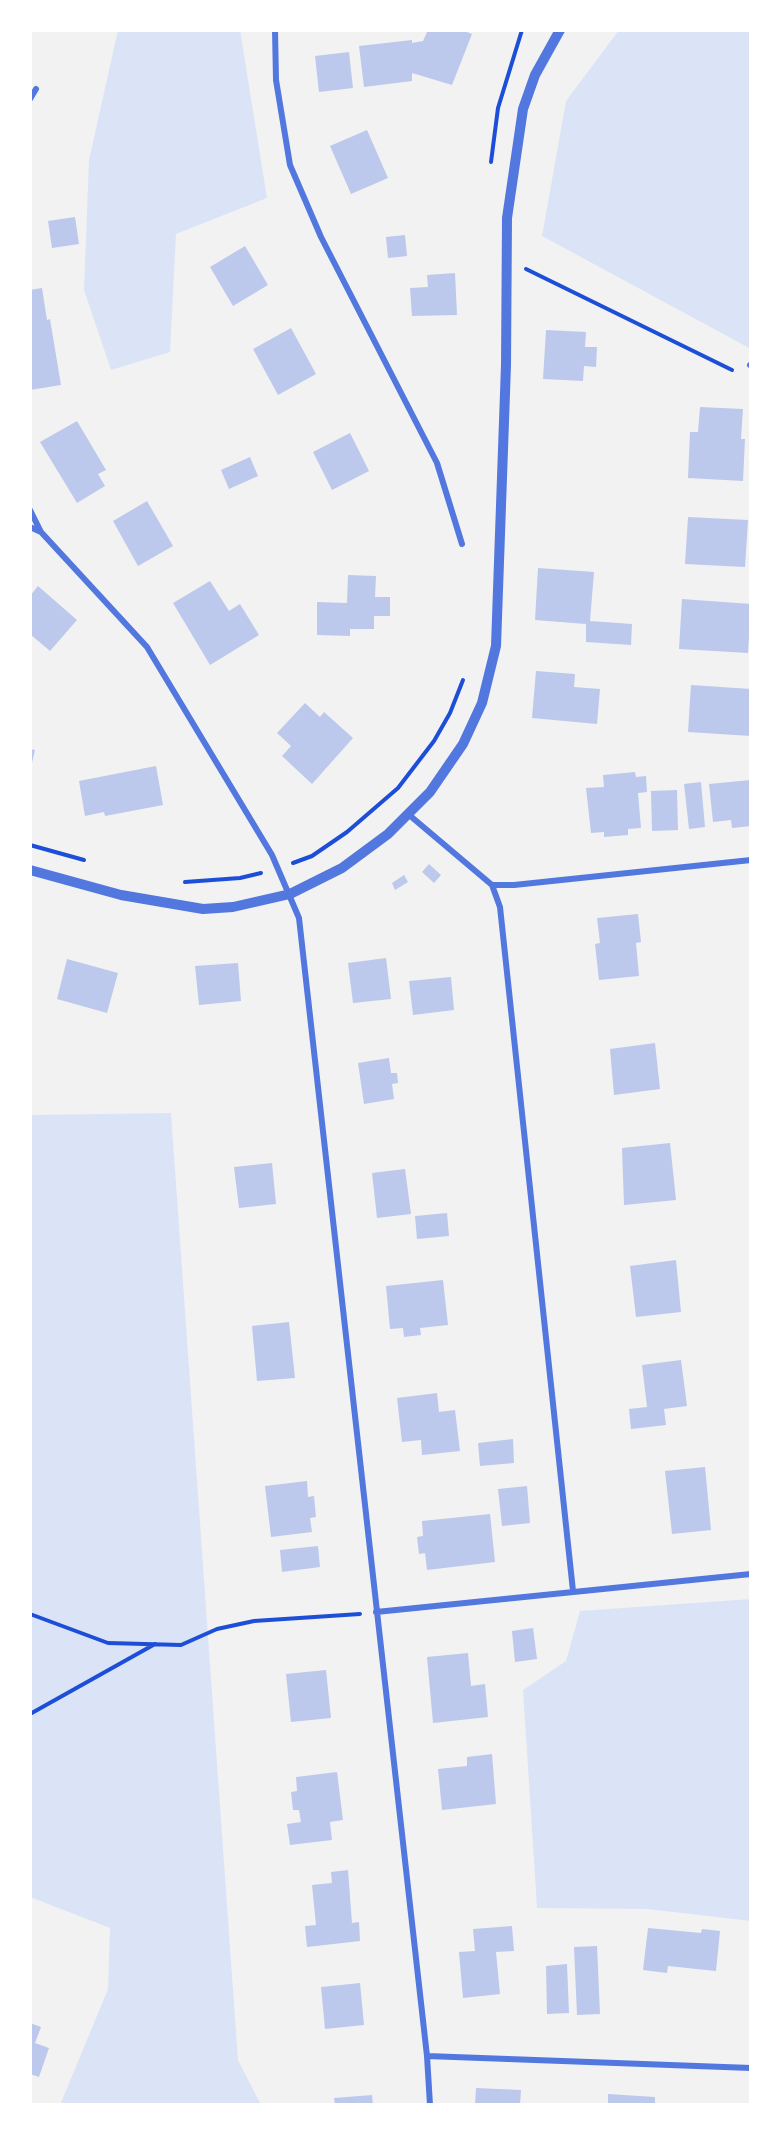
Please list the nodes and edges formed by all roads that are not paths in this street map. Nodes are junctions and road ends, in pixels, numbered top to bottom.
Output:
1 (275, 30) edge
2 (560, 30) edge
3 (36, 89) dead end
4 (30, 99) edge
5 (30, 510) edge
6 (30, 527) edge
7 (41, 532) junction
8 (462, 544) dead end
9 (408, 814) junction
10 (751, 860) edge
11 (30, 870) edge
12 (492, 885) junction
13 (290, 894) junction
14 (751, 1574) edge
15 (573, 1591) junction
16 (376, 1612) junction
17 (427, 2056) junction
18 (751, 2068) edge
19 (430, 2105) edge

1 - 8 street
2 - 9 street
3 - 4 street
5 - 7 street
6 - 7 street
7 - 13 street
9 - 12 street
9 - 13 street
10 - 12 street
11 - 13 street
12 - 15 street
13 - 16 street
14 - 15 street
15 - 16 street
16 - 17 street
17 - 18 street
17 - 19 street

